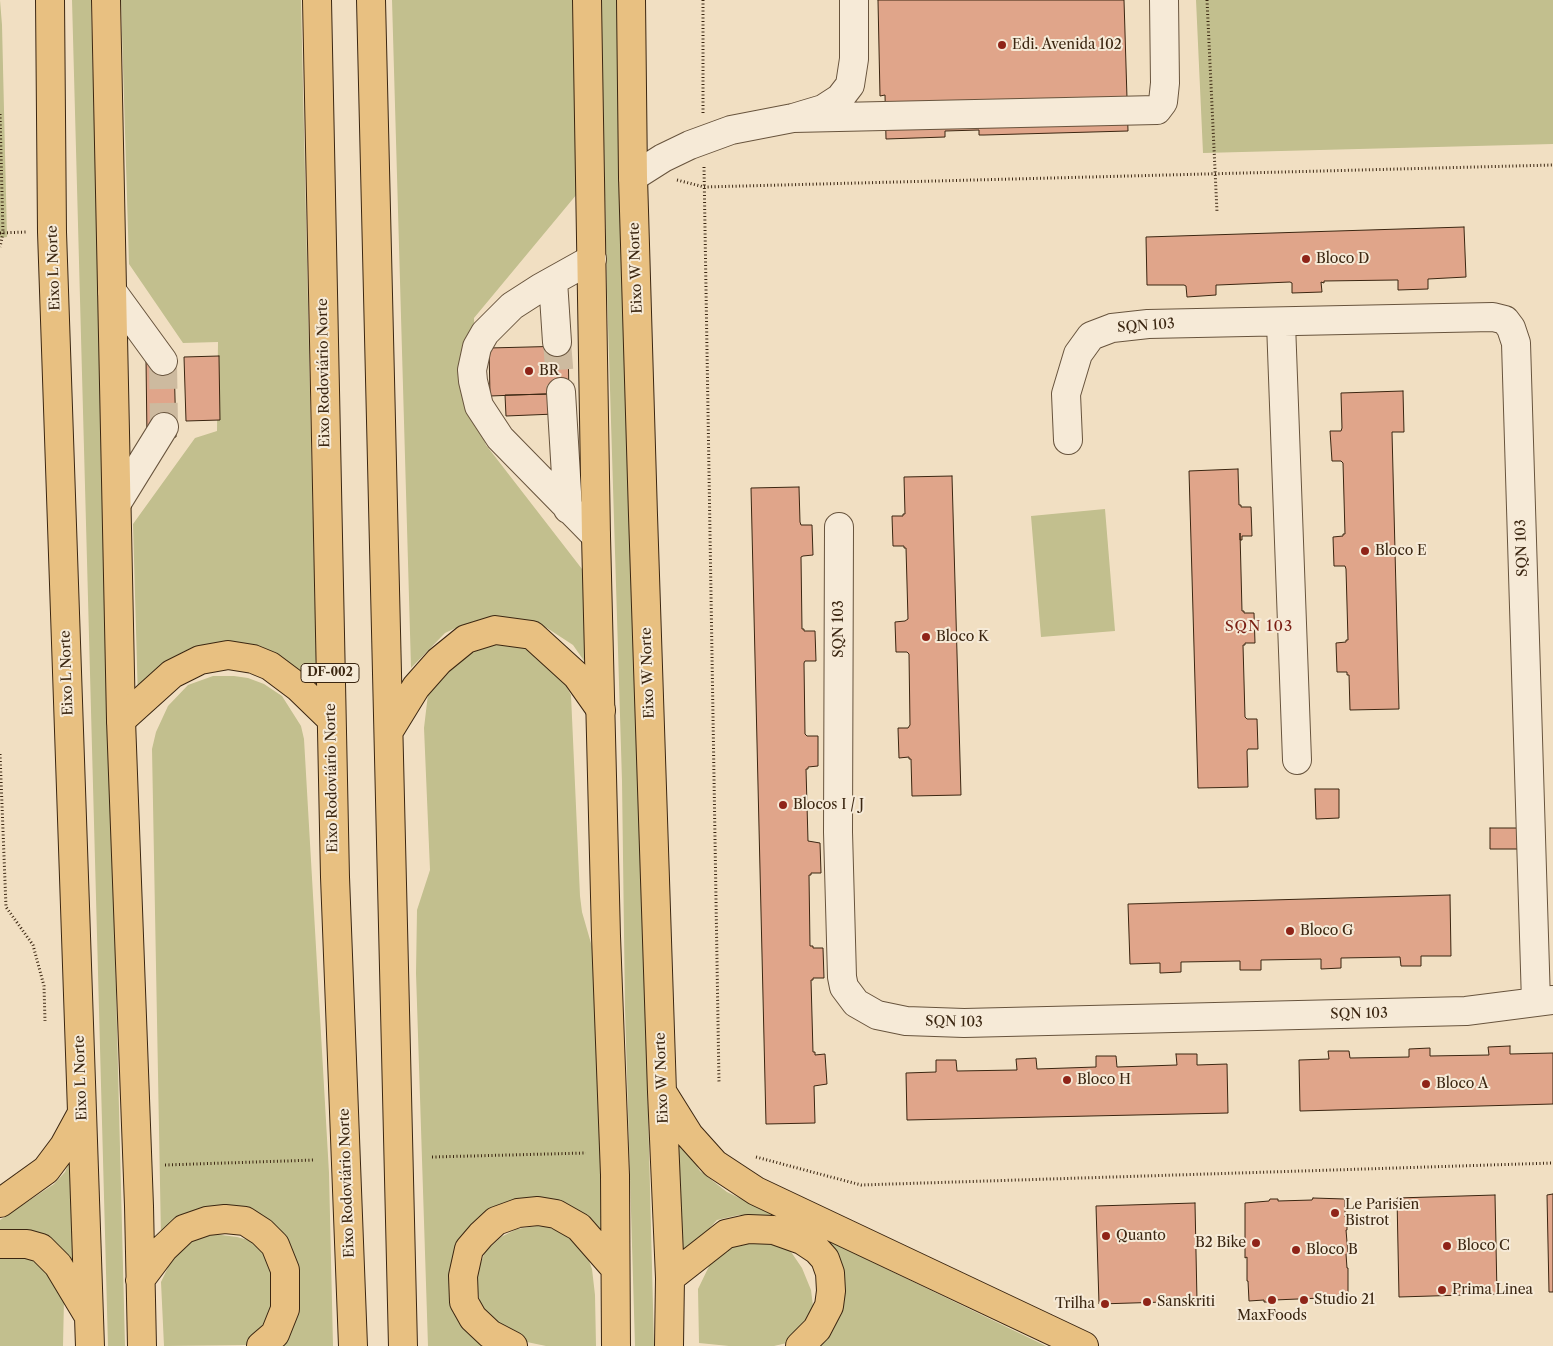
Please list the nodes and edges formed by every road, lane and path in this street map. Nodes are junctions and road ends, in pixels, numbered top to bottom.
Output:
1 (50, 0) edge
2 (106, 0) edge
3 (317, 0) edge
4 (371, 0) edge
5 (587, 0) edge
6 (631, 0) edge
7 (703, 0) edge
8 (854, 0) edge
9 (1164, 0) edge
10 (1207, 0) edge
11 (0, 114) edge
12 (793, 118) junction
13 (704, 141) junction
14 (1553, 165) edge
15 (1215, 173) junction
16 (638, 175) junction
17 (704, 187) junction
18 (1217, 212) dead end
19 (0, 247) edge
20 (592, 259) junction
21 (552, 281) junction
22 (112, 291) junction
23 (1281, 323) junction
24 (557, 342) tunnel mouth
25 (163, 361) tunnel mouth
26 (560, 392) tunnel mouth
27 (164, 428) tunnel mouth
28 (1068, 440) dead end
29 (117, 502) junction
30 (568, 509) junction
31 (839, 526) dead end
32 (596, 536) junction
33 (601, 710) junction
34 (331, 719) junction
35 (122, 720) junction
36 (389, 731) junction
37 (0, 754) edge
38 (1297, 760) dead end
39 (1545, 1001) edge
40 (45, 1021) dead end
41 (719, 1083) dead end
42 (662, 1092) junction
43 (83, 1112) junction
44 (586, 1153) dead end
45 (749, 1156) dead end
46 (432, 1157) dead end
47 (315, 1160) dead end
48 (1553, 1163) edge
49 (165, 1165) dead end
50 (0, 1203) edge
51 (0, 1244) edge
52 (614, 1267) junction
53 (670, 1278) junction
54 (140, 1280) junction
55 (90, 1318) junction
56 (90, 1346) edge
57 (142, 1346) edge
58 (261, 1346) edge
59 (353, 1346) edge
60 (403, 1346) edge
61 (514, 1346) edge
62 (616, 1346) edge
63 (669, 1346) edge
64 (800, 1346) edge
65 (1084, 1346) edge

1 - 43 main road, Eixo L Norte
2 - 22 main road
3 - 34 main road, Eixo Rodoviário Norte / DF-002
4 - 36 main road
5 - 20 main road
6 - 16 main road, Eixo W Norte
7 - 13 path
8 - 12 street
9 - 12 street
10 - 15 path
11 - 19 path
12 - 13 street
13 - 16 street
13 - 17 path
14 - 15 path
15 - 17 path
15 - 18 path
16 - 17 path
16 - 42 main road, Eixo W Norte
17 - 41 path
20 - 21 street
20 - 32 main road
21 - 24 street
21 - 30 street
22 - 25 street
22 - 29 main road
23 - 28 street, SQN 103
23 - 38 street
23 - 39 street, SQN 103
26 - 30 street
27 - 29 street
29 - 35 main road
30 - 32 street
31 - 39 street, SQN 103
32 - 33 main road
33 - 36 main road
33 - 52 main road
34 - 35 main road
34 - 59 main road, Eixo Rodoviário Norte / DF-002
35 - 54 main road
36 - 60 main road
37 - 40 path
42 - 53 main road, Eixo W Norte
42 - 65 main road
43 - 50 main road
43 - 55 main road, Eixo L Norte
44 - 46 path
45 - 48 path
47 - 49 path
51 - 55 main road
52 - 61 main road
52 - 62 main road
53 - 63 main road, Eixo W Norte
53 - 64 main road
54 - 57 main road
54 - 58 main road
55 - 56 main road, Eixo L Norte

